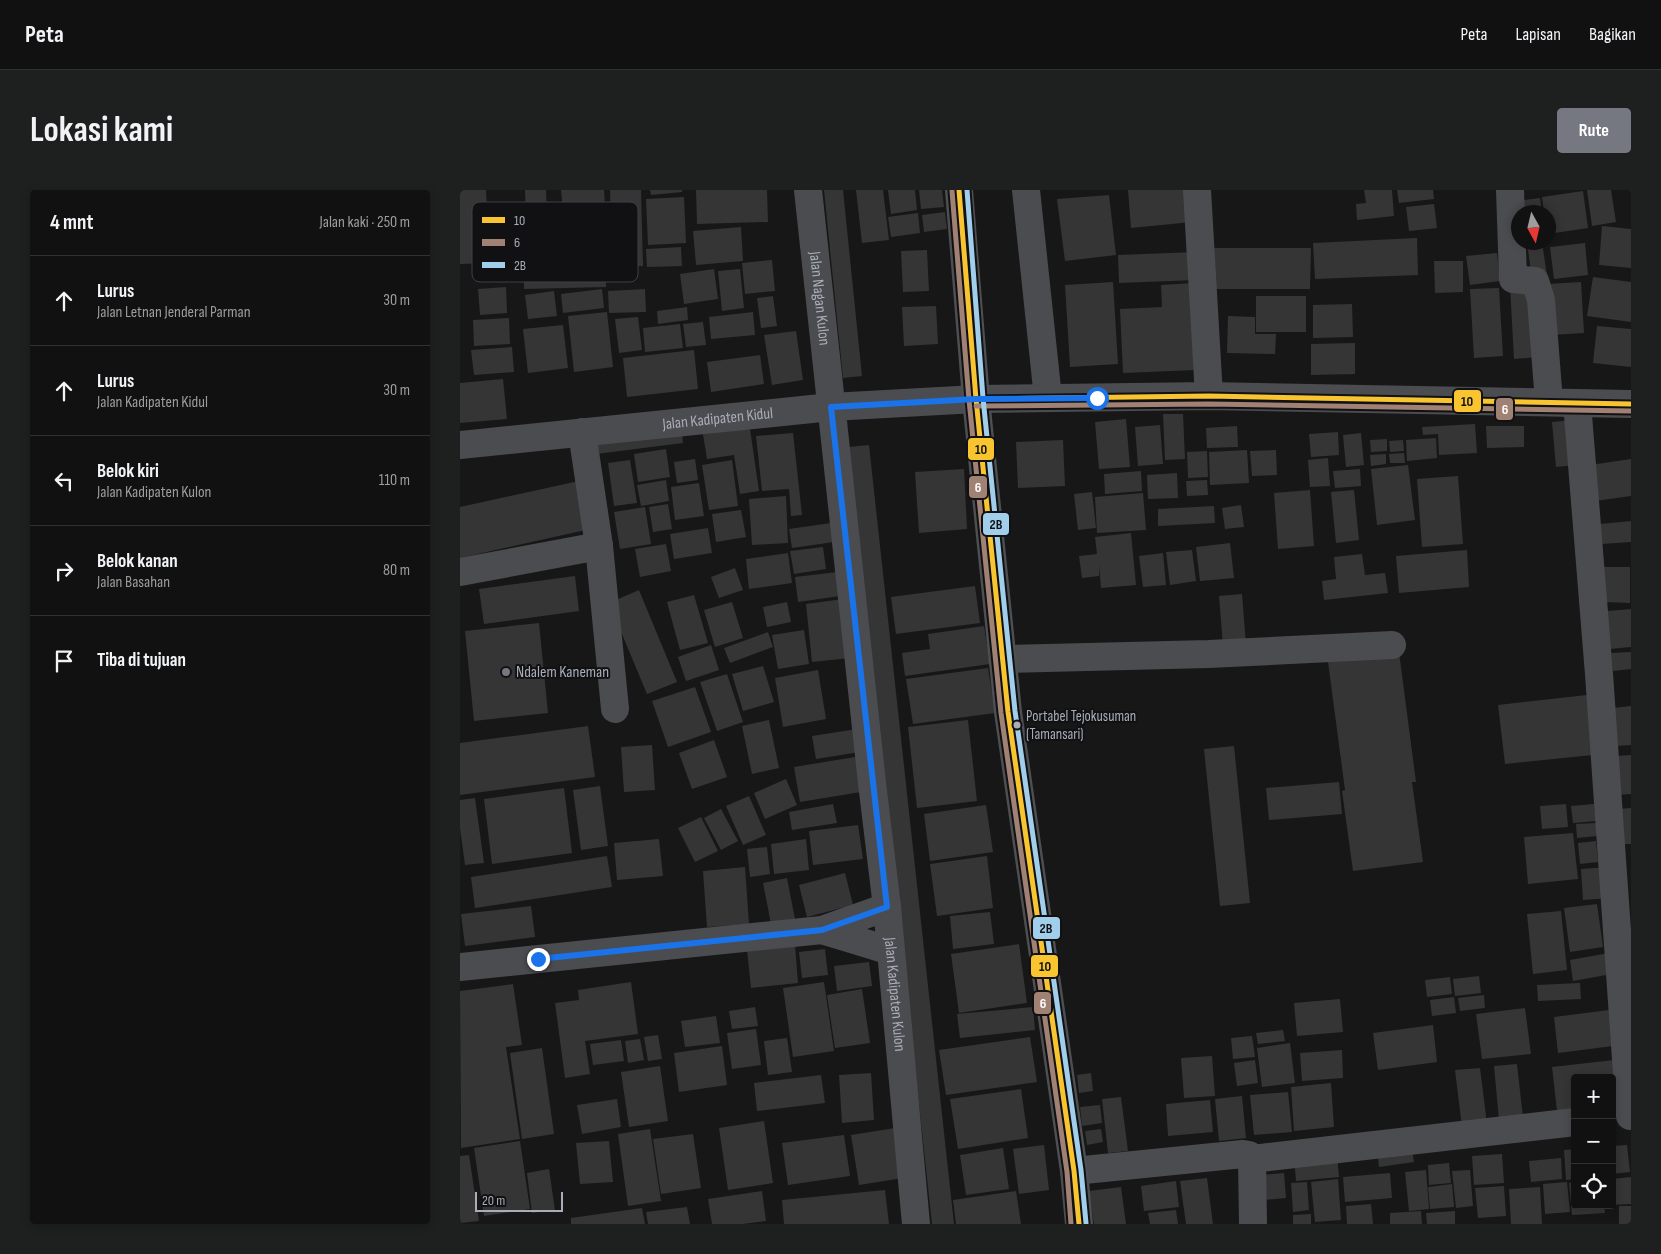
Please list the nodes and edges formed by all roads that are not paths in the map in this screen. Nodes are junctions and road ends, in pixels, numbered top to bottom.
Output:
1 (808, 190) edge
2 (959, 190) edge
3 (1026, 190) edge
4 (1197, 190) edge
5 (1510, 190) edge
6 (1208, 396) junction
7 (1048, 398) junction
8 (976, 399) junction
9 (1549, 402) junction
10 (1578, 403) junction
11 (1631, 404) edge
12 (831, 407) junction
13 (582, 432) junction
14 (460, 445) edge
15 (599, 546) junction
16 (460, 572) edge
17 (1392, 645) dead end
18 (1003, 658) junction
19 (615, 708) dead end
20 (887, 907) junction
21 (822, 930) junction
22 (891, 950) junction
23 (460, 967) edge
24 (1624, 1117) edge
25 (1571, 1122) edge
26 (1252, 1158) junction
27 (1074, 1171) junction
28 (916, 1224) edge
29 (1079, 1224) edge
30 (1253, 1224) edge

1 - 12 street, Jalan Nagan Kulon
2 - 8 main road
3 - 7 street
4 - 6 street
5 - 9 street
6 - 7 street, Jalan Kadipaten Kidul
6 - 9 street, Jalan Kadipaten Kidul
7 - 8 street, Jalan Kadipaten Kidul
8 - 12 street, Jalan Kadipaten Kidul
8 - 18 main road
9 - 10 street, Jalan Kadipaten Kidul
10 - 11 street, Jalan Kadipaten Kidul
10 - 24 street
12 - 13 street, Jalan Kadipaten Kidul
12 - 20 street, Jalan Kadipaten Kulon
13 - 14 street, Jalan Kadipaten Kidul
13 - 15 street
15 - 16 street
15 - 19 street
17 - 18 street
18 - 27 main road
20 - 21 street
20 - 22 street, Jalan Kadipaten Kulon
21 - 22 street
21 - 23 street
22 - 28 street, Jalan Kadipaten Kulon
25 - 26 street
26 - 27 street
26 - 30 street
27 - 29 main road

